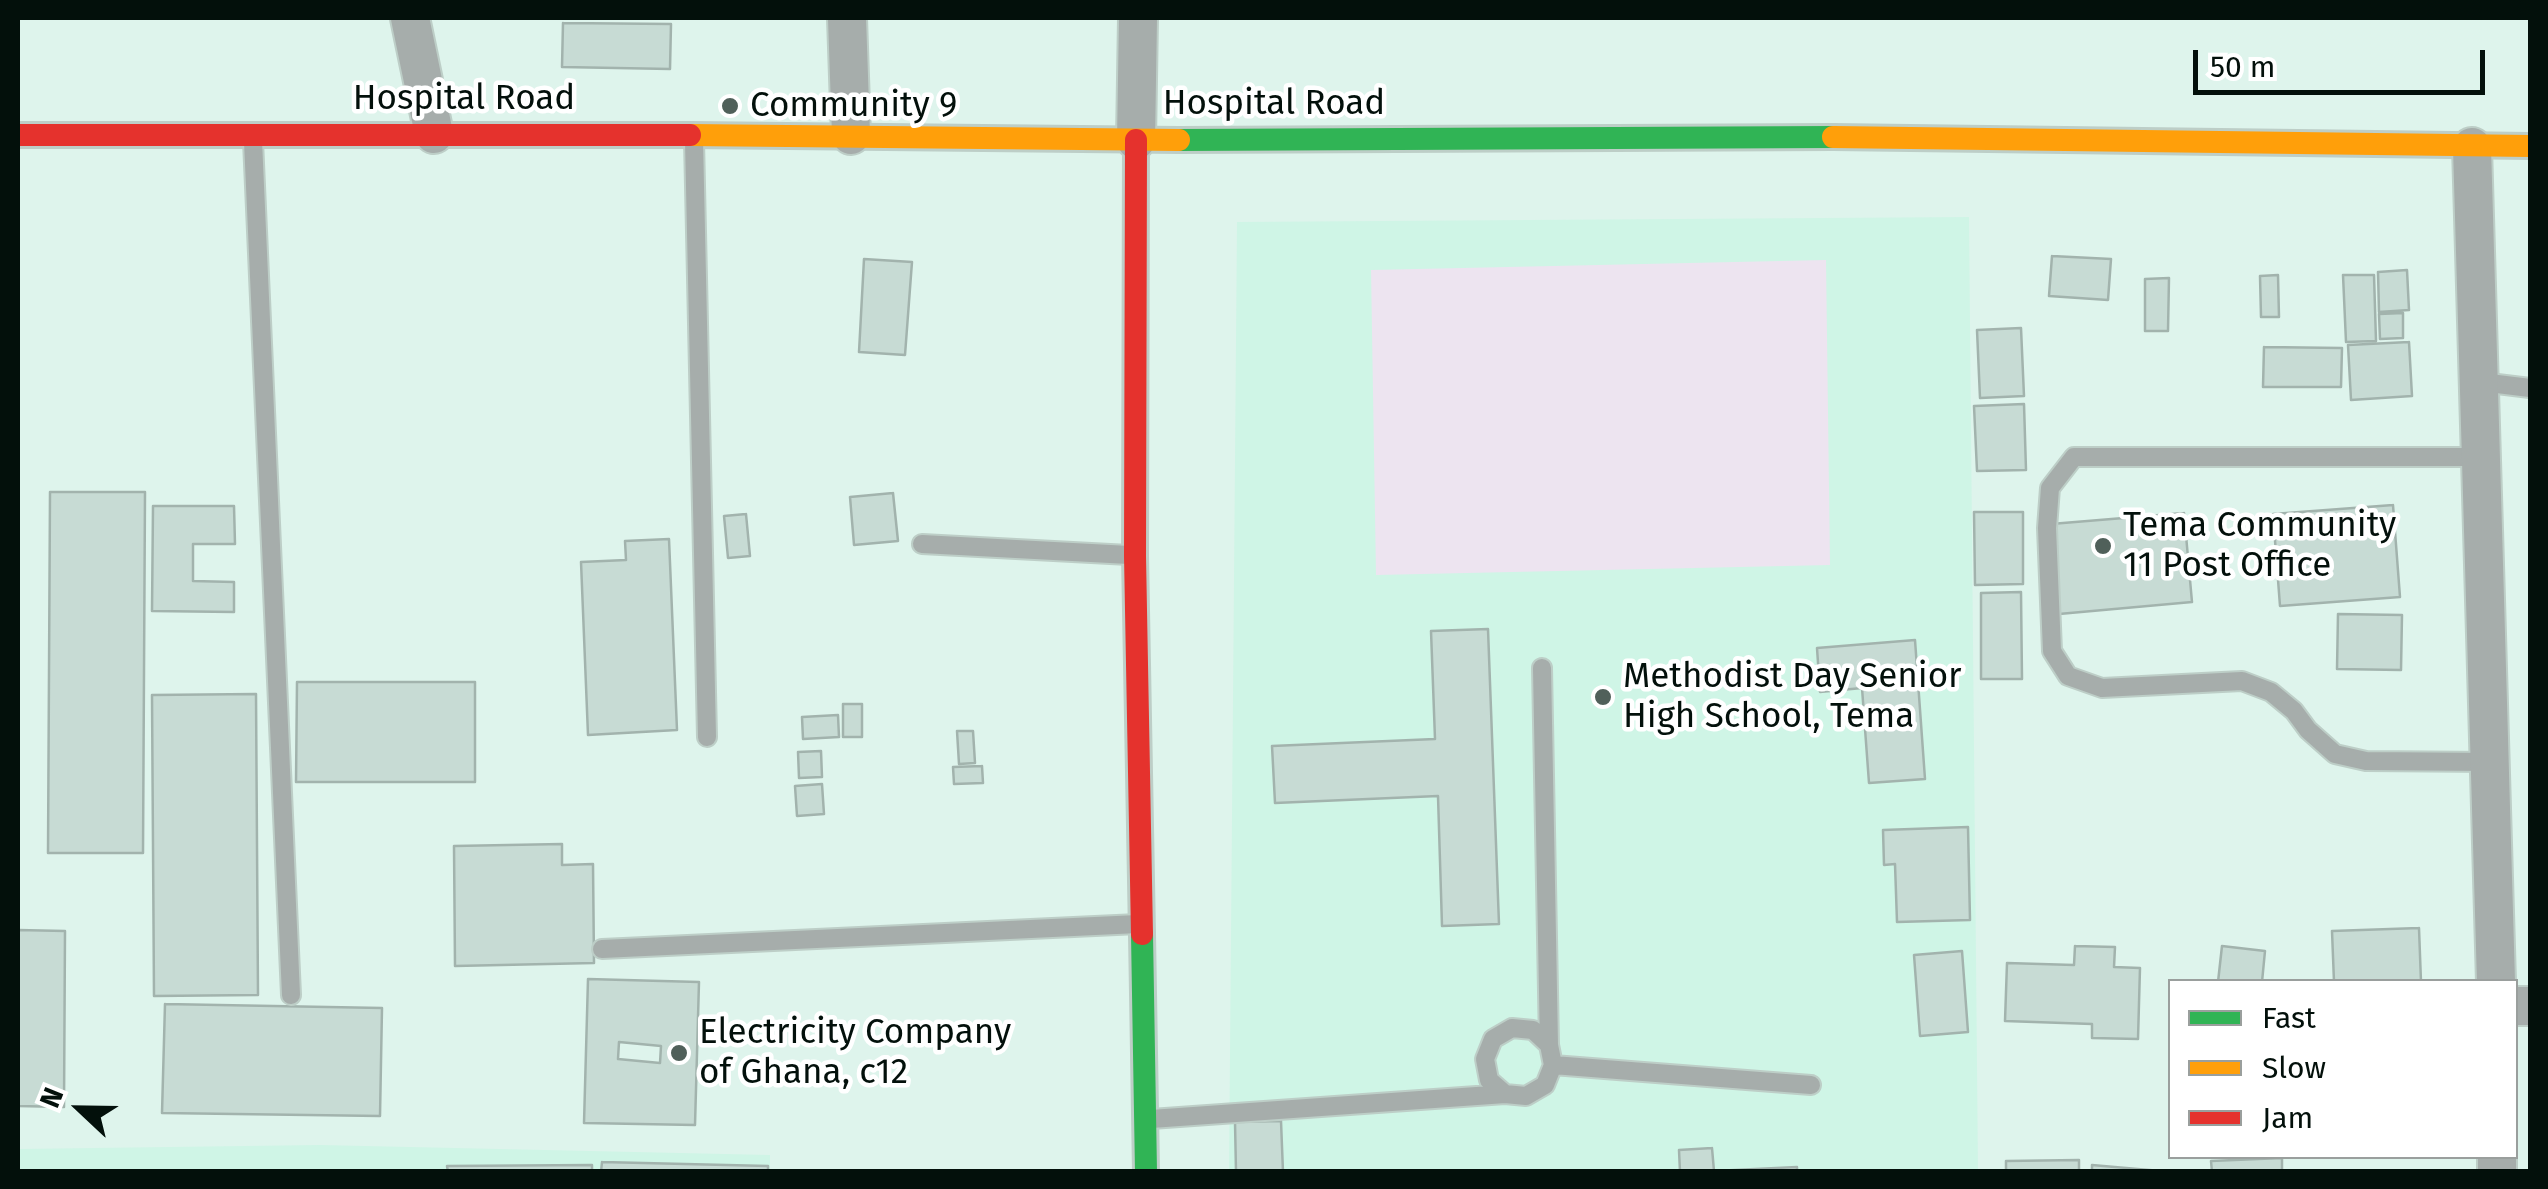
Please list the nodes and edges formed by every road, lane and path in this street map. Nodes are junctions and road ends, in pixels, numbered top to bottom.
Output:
1 (410, 18) edge
2 (848, 18) edge
3 (1138, 18) edge
4 (253, 134) junction
5 (434, 134) junction
6 (18, 135) edge
7 (694, 135) junction
8 (851, 135) junction
9 (1136, 140) junction
10 (2530, 146) edge
11 (2472, 147) junction
12 (2480, 382) junction
13 (2530, 388) edge
14 (2482, 457) junction
15 (922, 544) dead end
16 (1135, 556) junction
17 (1542, 668) dead end
18 (708, 738) dead end
19 (2490, 762) junction
20 (1144, 924) junction
21 (602, 949) dead end
22 (2496, 979) edge
23 (291, 995) dead end
24 (1549, 1044) junction
25 (1553, 1065) junction
26 (1811, 1085) dead end
27 (1505, 1094) junction
28 (1146, 1119) junction
29 (1146, 1172) edge

1 - 5 street
2 - 8 street
3 - 9 street
4 - 5 main road, Hospital Road
4 - 6 main road, Hospital Road
4 - 23 lane
5 - 7 main road, Hospital Road
7 - 8 main road, Hospital Road
7 - 18 lane
8 - 9 main road, Hospital Road
9 - 11 main road, Hospital Road
9 - 16 main road
10 - 11 main road, Hospital Road
11 - 12 street
12 - 13 lane
12 - 14 street
14 - 19 street
14 - 19 lane
15 - 16 lane
16 - 20 main road
17 - 24 lane
19 - 22 street
20 - 21 lane
20 - 28 main road
24 - 25 lane
24 - 27 lane
25 - 26 lane
25 - 27 lane
27 - 28 lane
28 - 29 main road

